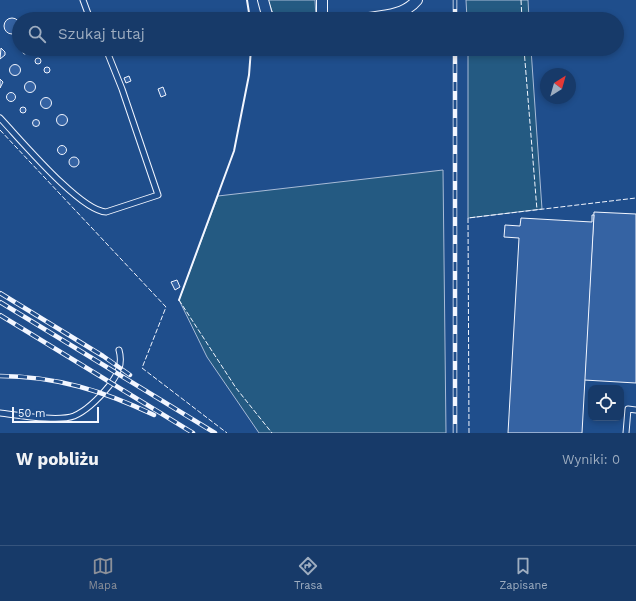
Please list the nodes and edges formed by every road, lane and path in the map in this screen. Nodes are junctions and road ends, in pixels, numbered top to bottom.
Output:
1 (83, 0) edge
2 (263, 0) edge
3 (322, 0) edge
4 (417, 0) edge
5 (87, 12) edge
6 (266, 12) edge
7 (322, 12) edge
8 (400, 12) edge
9 (109, 56) edge
10 (0, 118) edge
11 (119, 350) dead end
12 (636, 410) edge
13 (0, 413) edge
14 (626, 433) edge

1 - 5 lane
2 - 6 street
3 - 7 street
4 - 8 street
9 - 10 lane
11 - 13 lane
12 - 14 lane

